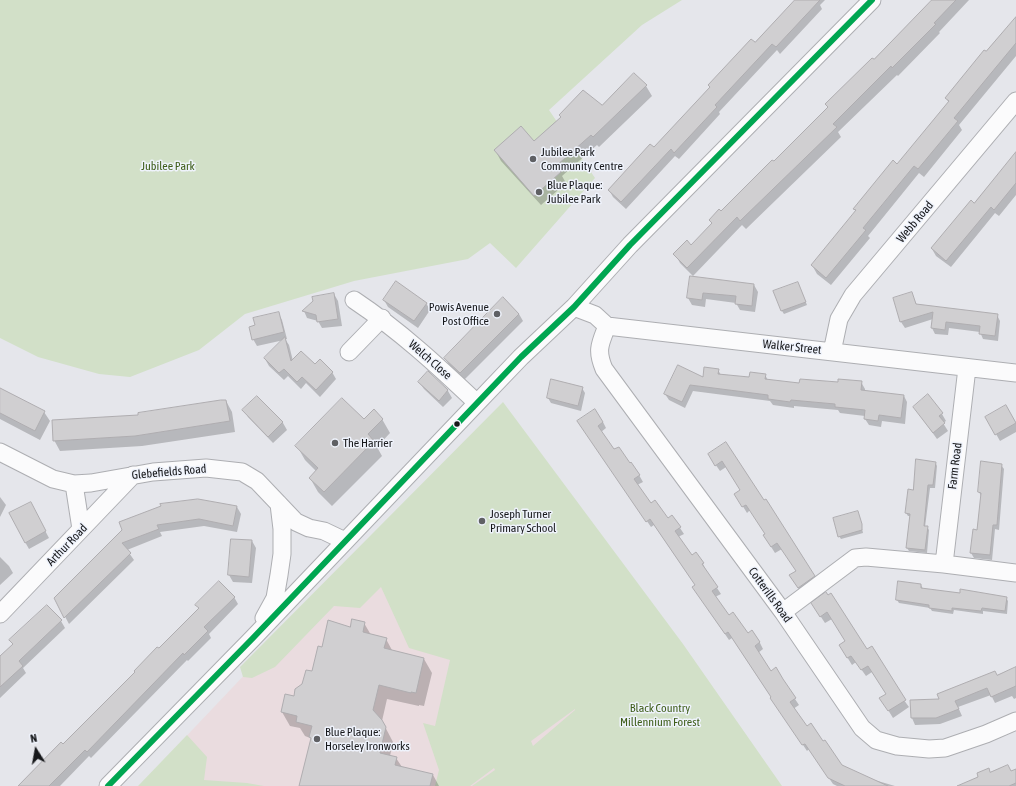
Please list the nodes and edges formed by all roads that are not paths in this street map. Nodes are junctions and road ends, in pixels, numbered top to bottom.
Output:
1 (872, 0) edge
2 (1016, 101) edge
3 (354, 300) dead end
4 (574, 307) junction
5 (382, 318) junction
6 (607, 326) junction
7 (349, 352) dead end
8 (832, 352) junction
9 (967, 368) junction
10 (1016, 373) edge
11 (477, 403) junction
12 (0, 452) edge
13 (133, 475) junction
14 (74, 484) junction
15 (279, 504) junction
16 (82, 529) junction
17 (345, 541) junction
18 (944, 564) junction
19 (1016, 573) edge
20 (783, 612) junction
21 (0, 614) edge
22 (253, 638) junction
23 (1016, 721) edge
24 (108, 786) edge

1 - 4 street
2 - 8 street, Webb Road
3 - 5 street, Welch Close
4 - 6 street
4 - 11 street
5 - 7 street
5 - 11 street, Welch Close
6 - 8 street, Walker Street
6 - 20 street, Cotterills Road
8 - 9 street, Walker Street
9 - 10 street, Walker Street
9 - 18 street, Farm Road
11 - 17 street
12 - 14 street, Glebefields Road
13 - 14 street, Glebefields Road
13 - 15 street, Glebefields Road
13 - 16 street, Arthur Road
14 - 16 street
15 - 17 street, Glebefields Road
15 - 22 street
16 - 21 street, Arthur Road
17 - 22 street
18 - 19 street
18 - 20 street
20 - 23 street, Cotterills Road
22 - 24 street

